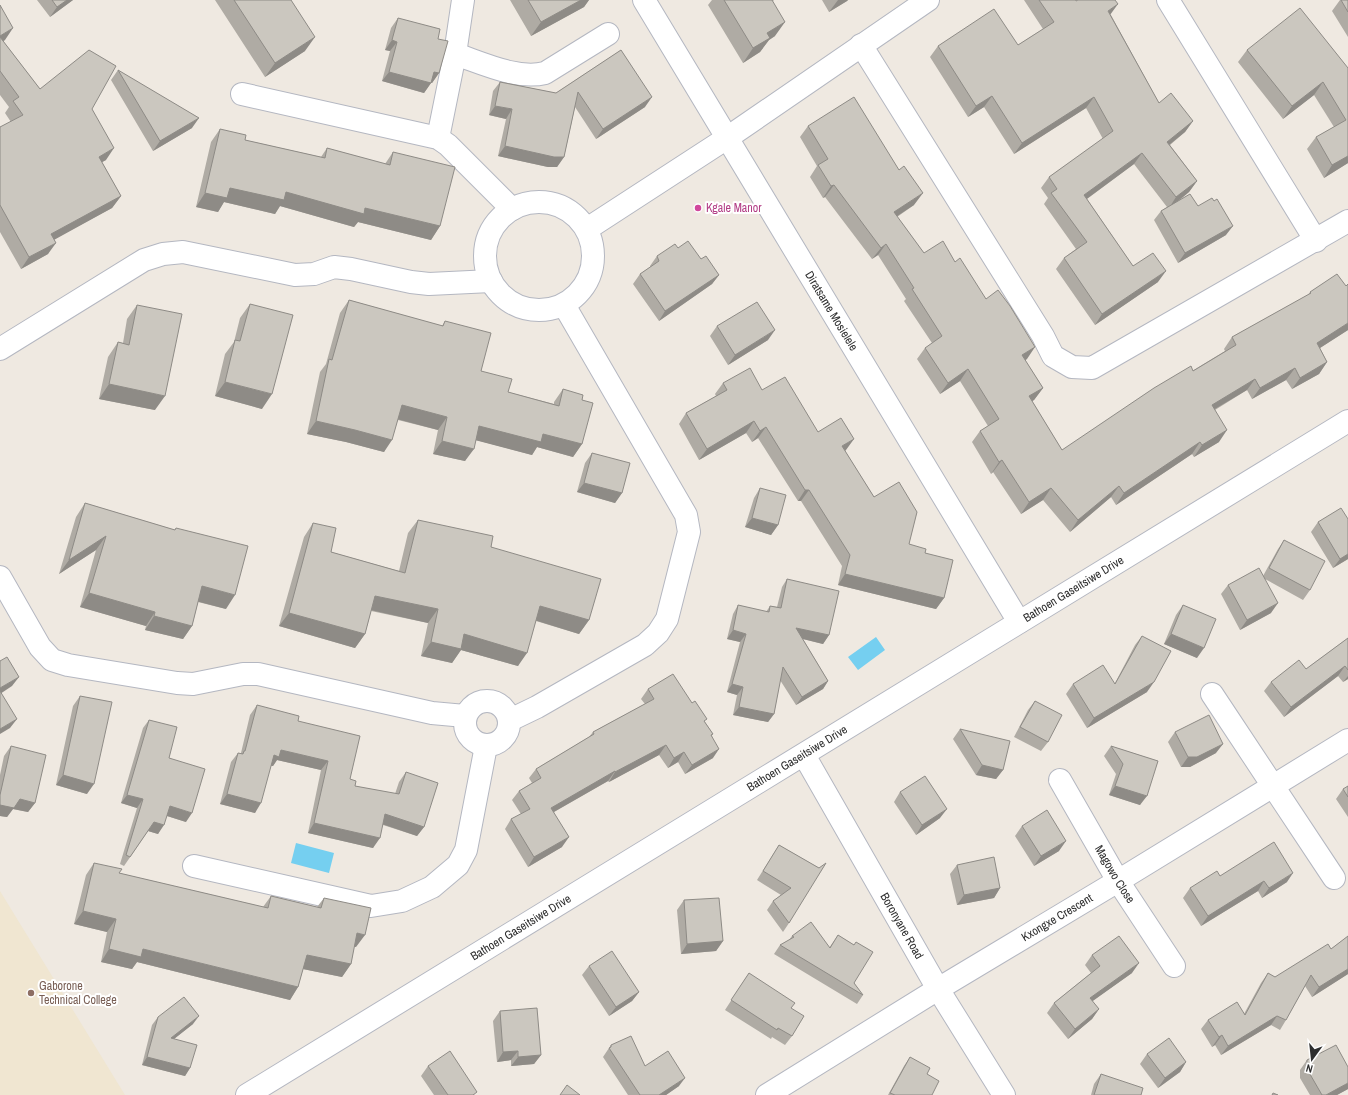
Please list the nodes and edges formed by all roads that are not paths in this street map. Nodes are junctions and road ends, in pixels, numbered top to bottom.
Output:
1 (463, 0) edge
2 (644, 0) edge
3 (928, 0) edge
4 (1168, 0) edge
5 (608, 34) dead end
6 (861, 46) junction
7 (455, 54) junction
8 (242, 94) dead end
9 (438, 138) junction
10 (727, 138) junction
11 (512, 209) junction
12 (1348, 221) edge
13 (587, 229) junction
14 (1316, 241) junction
15 (490, 281) junction
16 (564, 305) junction
17 (0, 349) edge
18 (1348, 421) edge
19 (0, 577) edge
20 (1019, 622) junction
21 (1212, 694) dead end
22 (465, 716) junction
23 (510, 720) junction
24 (1348, 740) edge
25 (486, 746) junction
26 (804, 755) junction
27 (1060, 780) dead end
28 (1273, 787) junction
29 (194, 866) dead end
30 (1334, 878) dead end
31 (1118, 881) junction
32 (1174, 966) dead end
33 (938, 989) junction
34 (247, 1095) edge
35 (767, 1095) edge
36 (1004, 1095) edge

1 - 7 street
2 - 10 street, Diratsame Mosielele
3 - 6 street
4 - 14 street
5 - 7 street
6 - 10 street
6 - 14 street
7 - 9 street
8 - 9 street
9 - 11 street
10 - 13 street
10 - 20 street, Diratsame Mosielele
11 - 13 street
11 - 15 street
12 - 14 street
13 - 16 street
15 - 16 street
15 - 17 street
16 - 23 street
18 - 20 street, Bathoen Gaseitsiwe Drive
19 - 22 street
20 - 26 street, Bathoen Gaseitsiwe Drive
21 - 28 street
22 - 23 street
22 - 25 street
23 - 25 street
24 - 28 street, Kxongxe Crescent
25 - 29 street
26 - 33 street, Boronyane Road
26 - 34 street, Bathoen Gaseitsiwe Drive
27 - 31 street, Magowo Close
28 - 30 street
28 - 31 street, Kxongxe Crescent
31 - 32 street, Magowo Close
31 - 33 street, Kxongxe Crescent
33 - 35 street, Kxongxe Crescent
33 - 36 street, Boronyane Road

